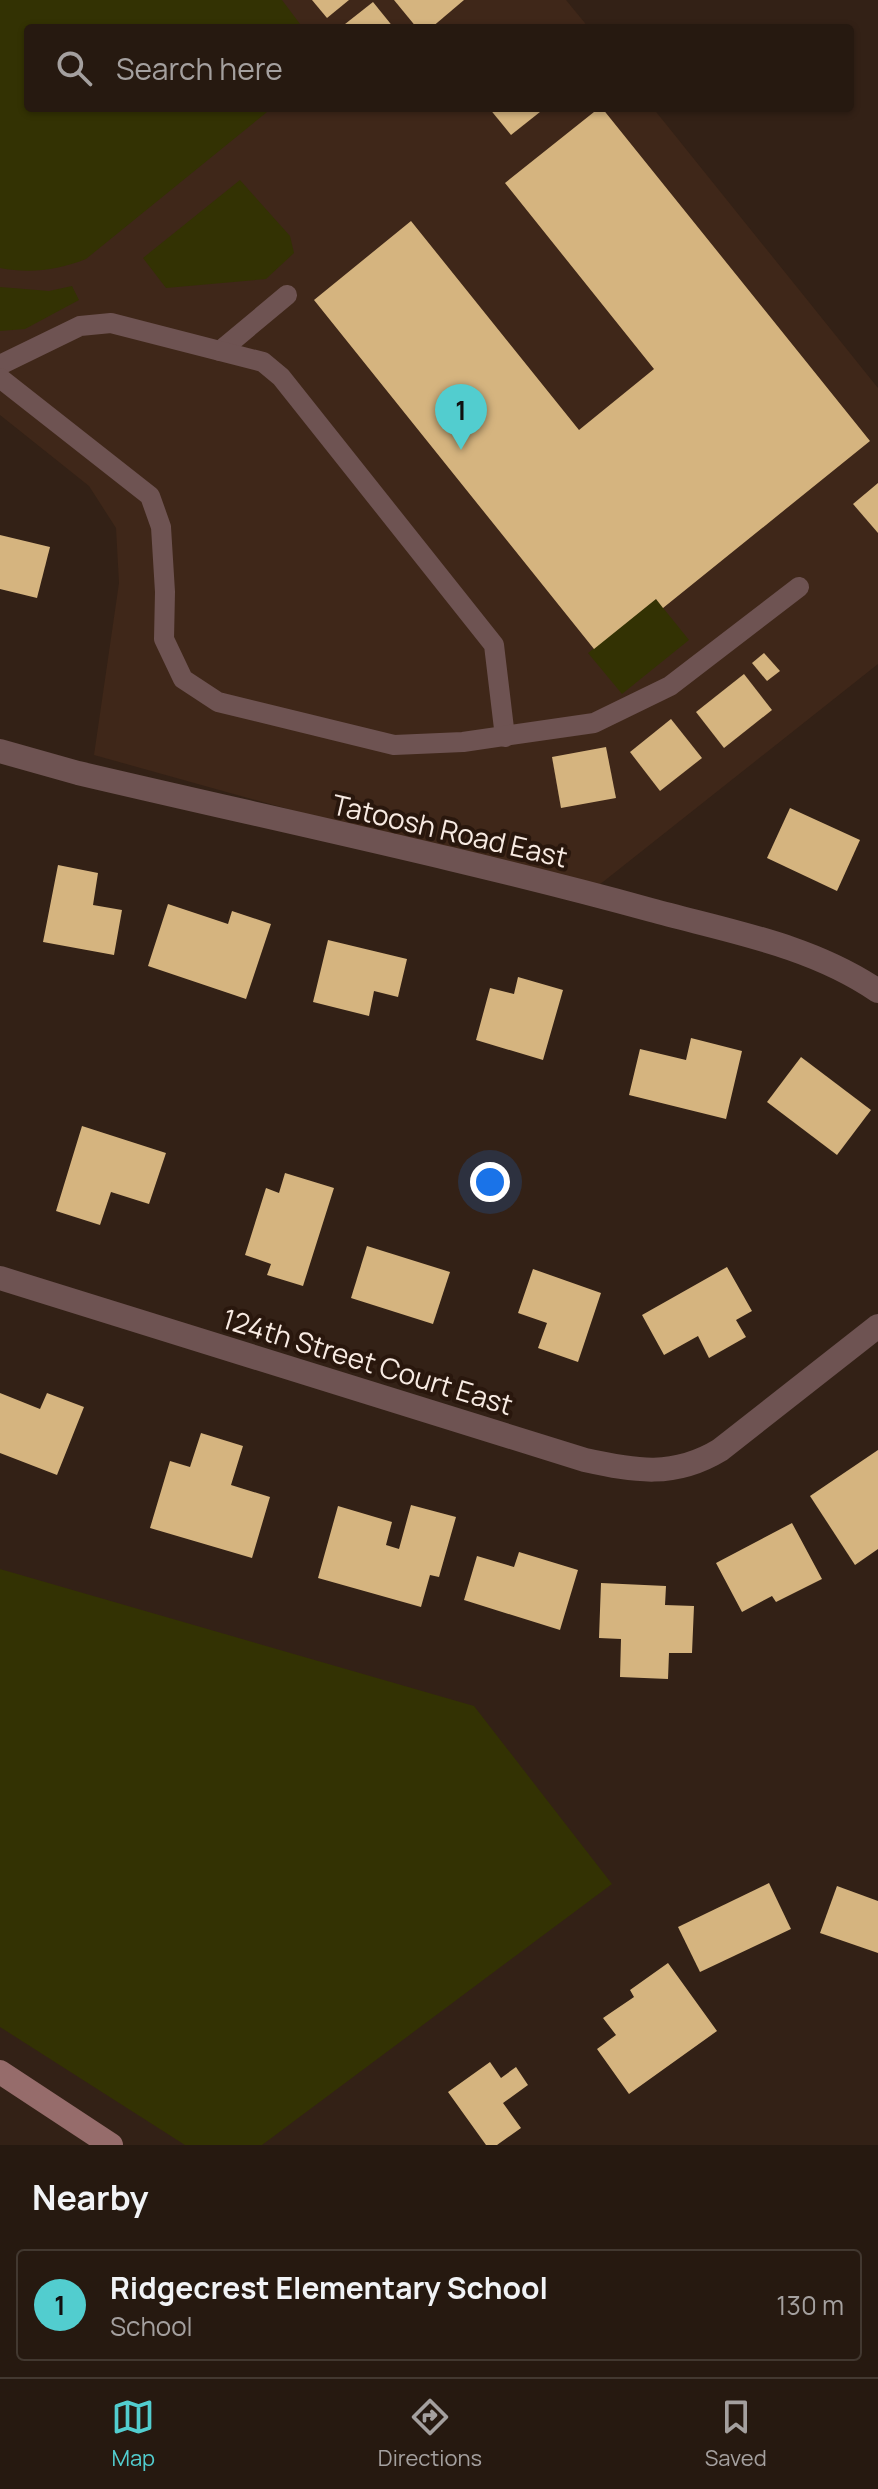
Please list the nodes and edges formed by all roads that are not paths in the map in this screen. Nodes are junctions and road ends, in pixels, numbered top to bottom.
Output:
1 (287, 295) dead end
2 (220, 351) junction
3 (0, 365) edge
4 (0, 378) edge
5 (799, 587) dead end
6 (505, 737) junction
7 (0, 751) edge
8 (878, 991) edge
9 (0, 1278) edge
10 (878, 1326) edge
11 (0, 2072) edge
12 (111, 2145) edge

1 - 2 lane
2 - 3 lane
2 - 6 lane
4 - 6 lane
5 - 6 lane
7 - 8 street, Tatoosh Road East
9 - 10 street, 124th Street Court East
11 - 12 main road

